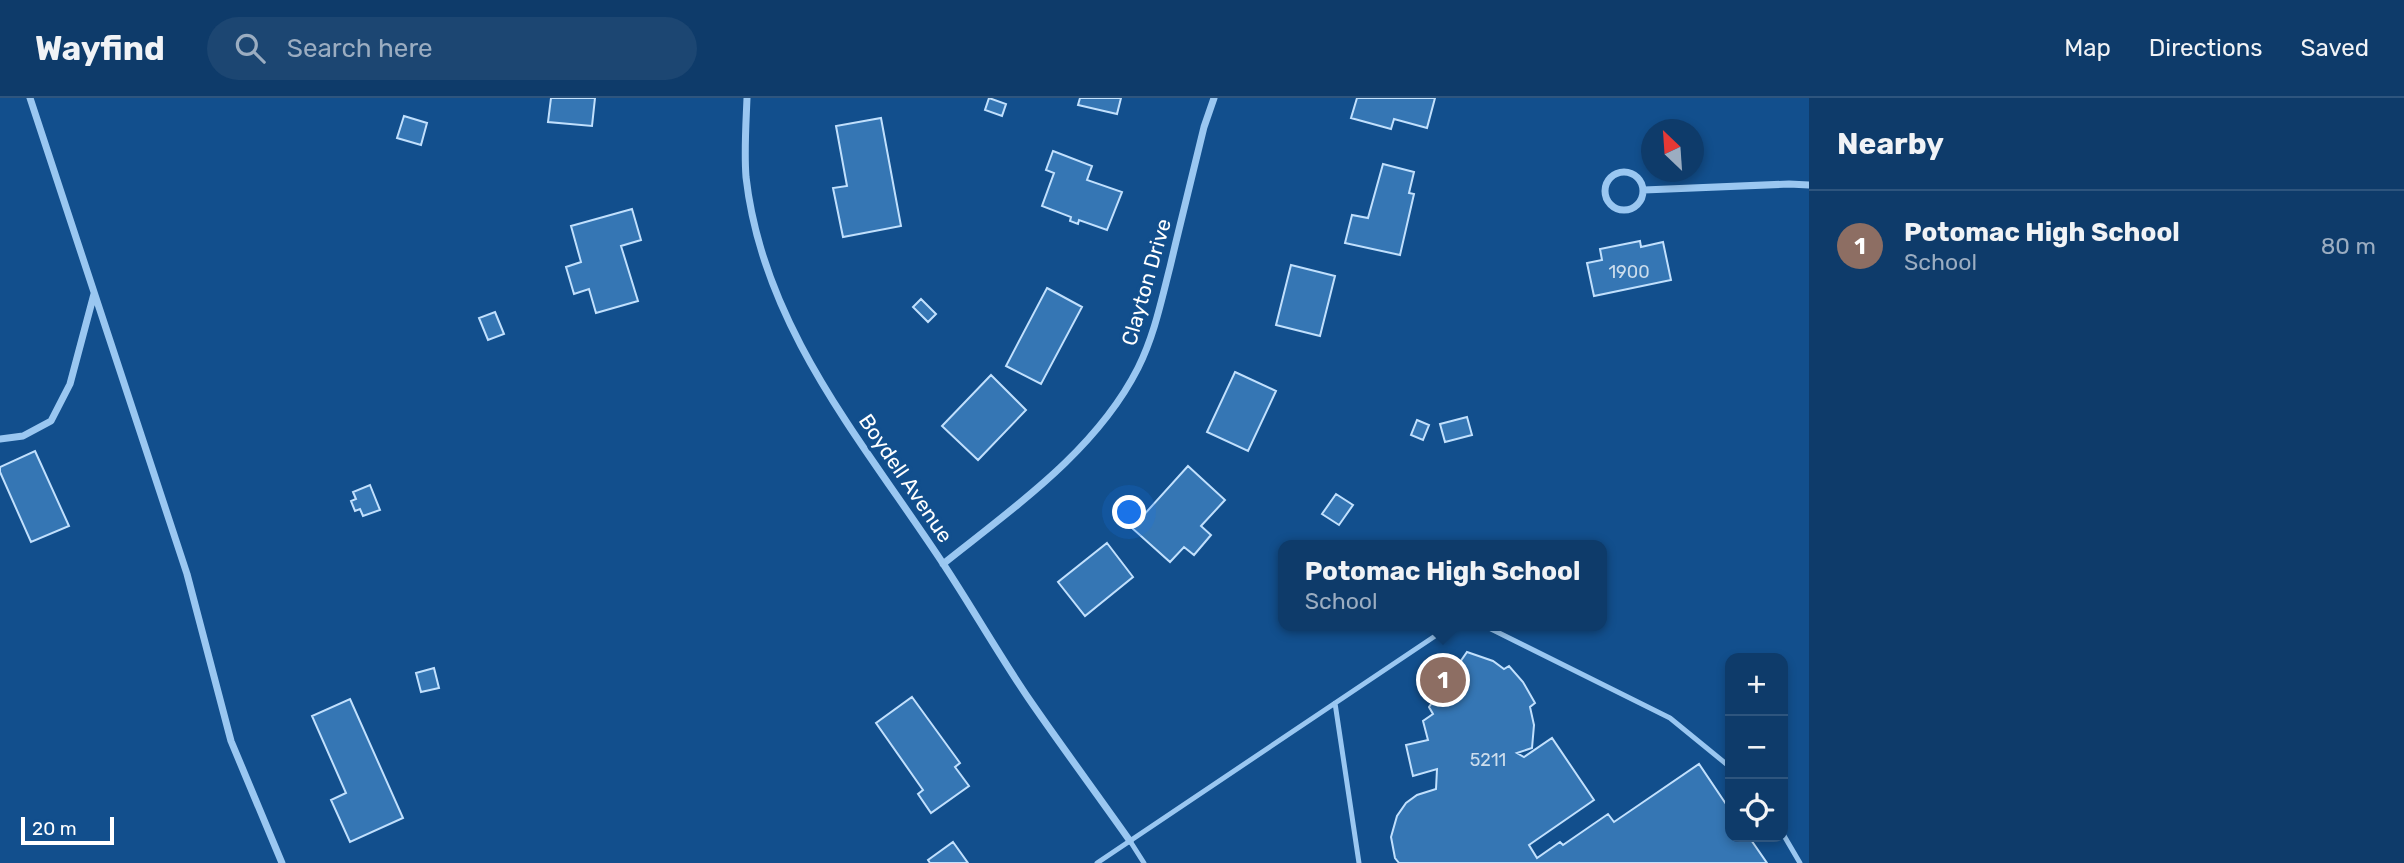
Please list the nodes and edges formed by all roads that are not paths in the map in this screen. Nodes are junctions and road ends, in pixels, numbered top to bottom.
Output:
1 (30, 98) edge
2 (747, 98) edge
3 (1214, 98) edge
4 (1809, 185) edge
5 (1644, 190) junction
6 (94, 294) junction
7 (0, 439) edge
8 (943, 564) junction
9 (1443, 631) edge
10 (1495, 631) edge
11 (1335, 703) junction
12 (1725, 762) edge
13 (1130, 841) junction
14 (1788, 842) edge
15 (282, 863) edge
16 (1097, 863) edge
17 (1144, 863) edge
18 (1359, 863) edge
19 (1800, 863) edge

1 - 6 street
2 - 8 street, Boydell Avenue
3 - 8 street, Clayton Drive
4 - 5 street
5 - 5 street
6 - 7 street
6 - 15 street
8 - 13 street, Boydell Avenue
9 - 11 lane
10 - 12 lane
11 - 13 lane
11 - 18 lane
13 - 16 lane
13 - 17 lane
14 - 19 lane

